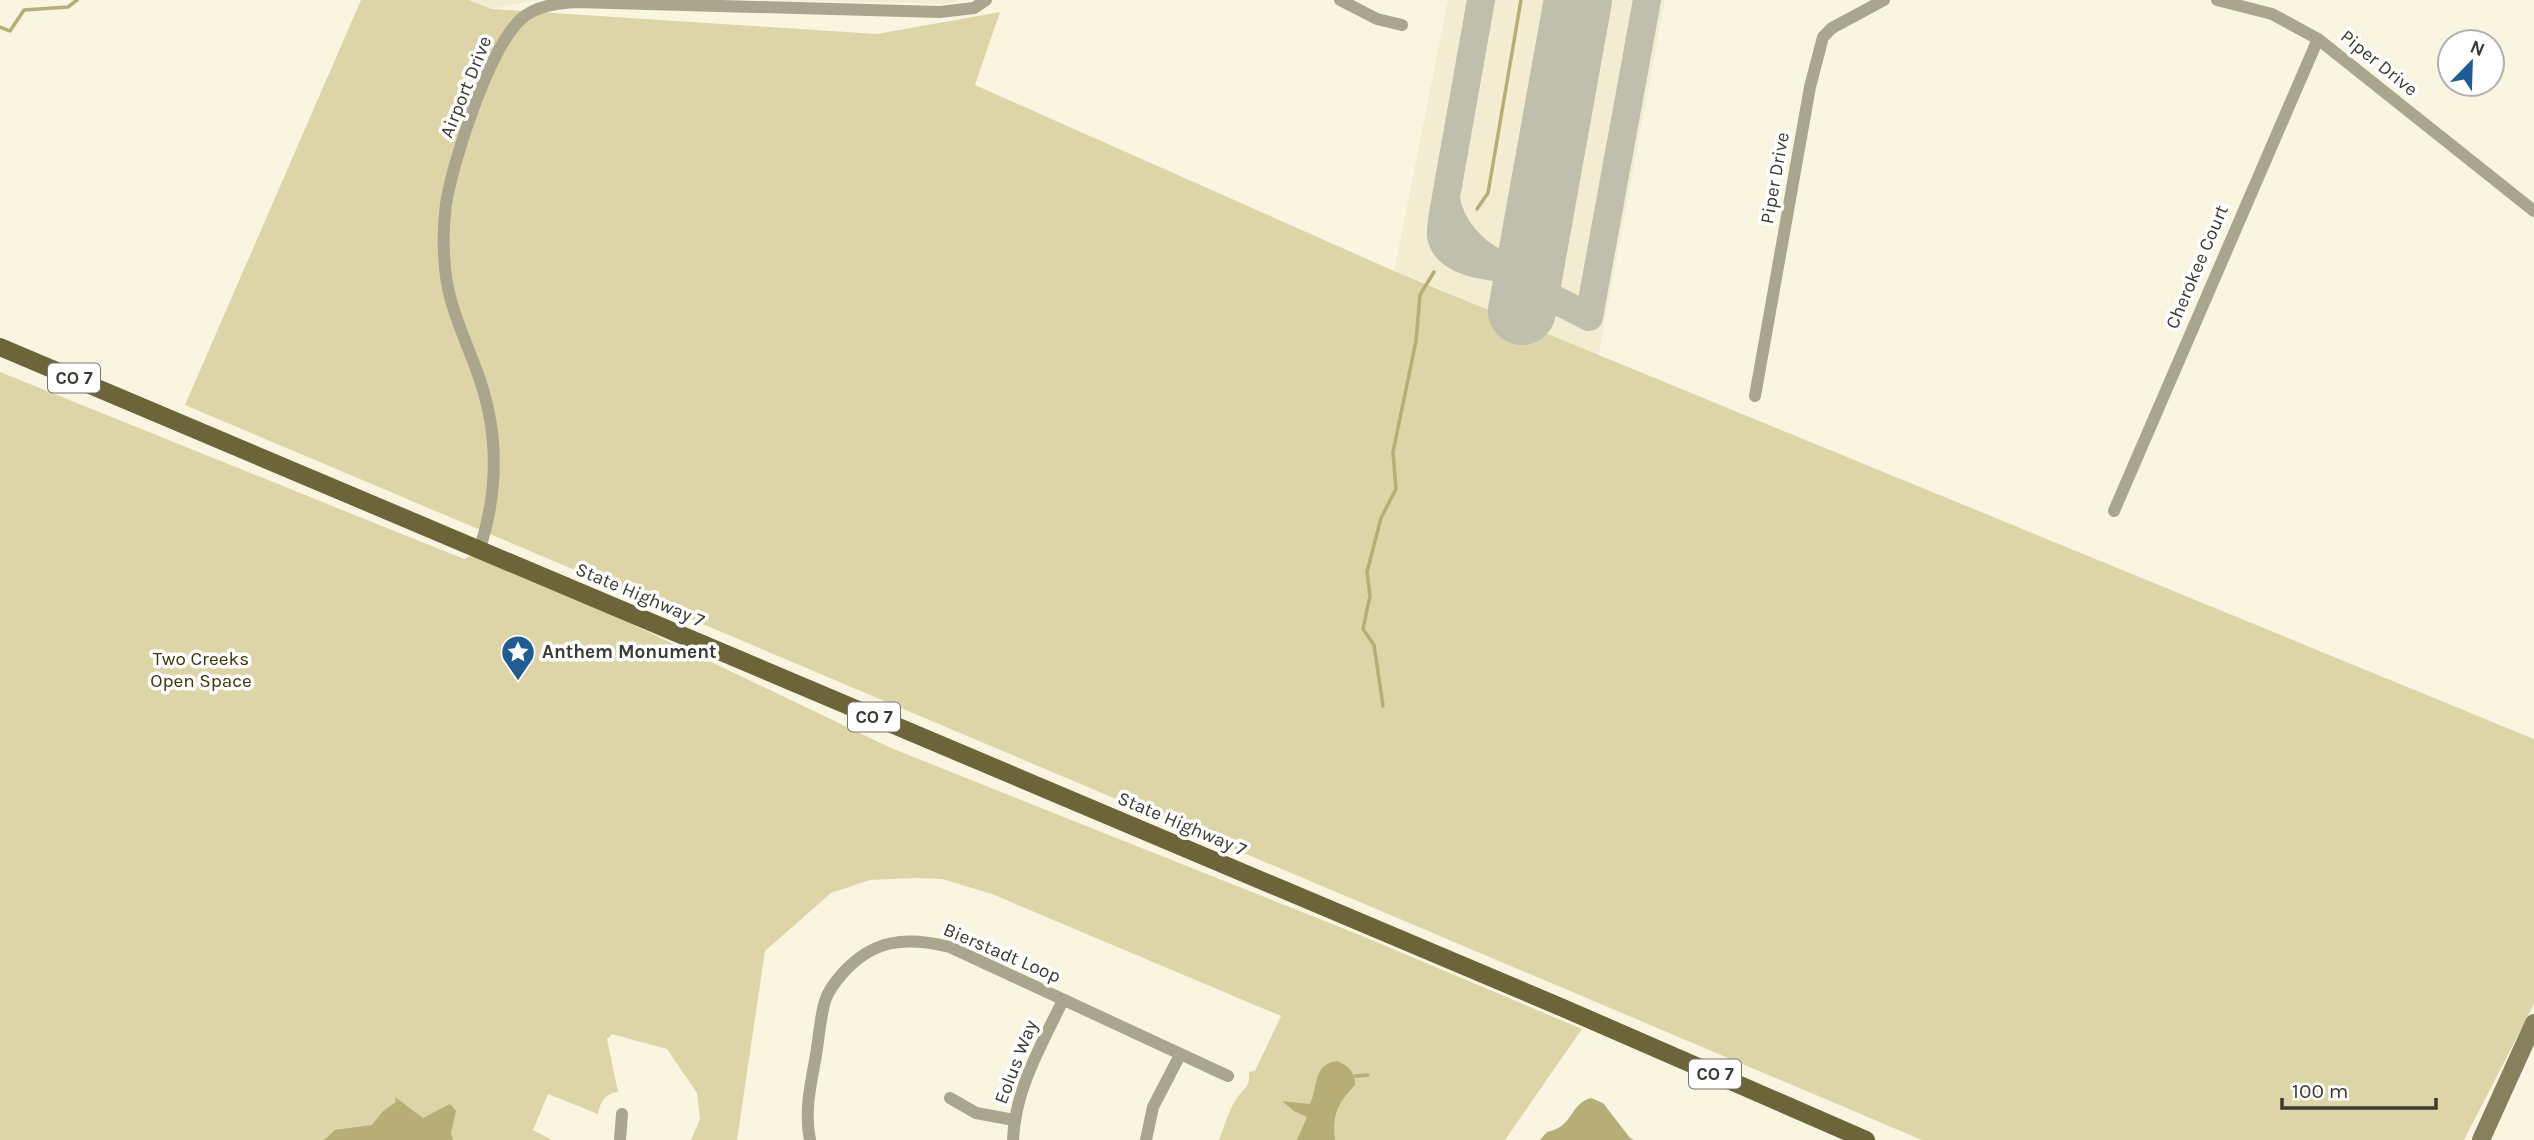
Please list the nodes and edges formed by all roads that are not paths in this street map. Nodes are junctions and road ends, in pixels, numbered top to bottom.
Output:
1 (986, 0) edge
2 (1340, 0) edge
3 (1884, 0) edge
4 (2217, 0) edge
5 (1402, 24) dead end
6 (2318, 39) junction
7 (2534, 211) edge
8 (0, 346) edge
9 (1755, 396) dead end
10 (2113, 511) dead end
11 (479, 551) junction
12 (1063, 1000) junction
13 (2534, 1023) edge
14 (1180, 1055) junction
15 (1228, 1076) dead end
16 (950, 1098) dead end
17 (622, 1114) dead end
18 (1014, 1120) junction
19 (620, 1140) edge
20 (810, 1140) edge
21 (1013, 1140) edge
22 (1146, 1140) edge
23 (1866, 1140) edge
24 (2481, 1140) edge

1 - 11 street, Airport Drive
2 - 5 street
3 - 9 street, Piper Drive
4 - 6 street, Piper Drive
6 - 7 street, Piper Drive
6 - 10 street, Cherokee Court
8 - 11 main road, CO 7
11 - 23 main road, State Highway 7 / CO 7
12 - 14 street, Bierstadt Loop
12 - 18 street, Eolus Way
12 - 20 street, Bierstadt Loop
13 - 24 street
14 - 15 street, Bierstadt Loop
14 - 22 street
16 - 18 street
17 - 19 street
18 - 21 street, Eolus Way

